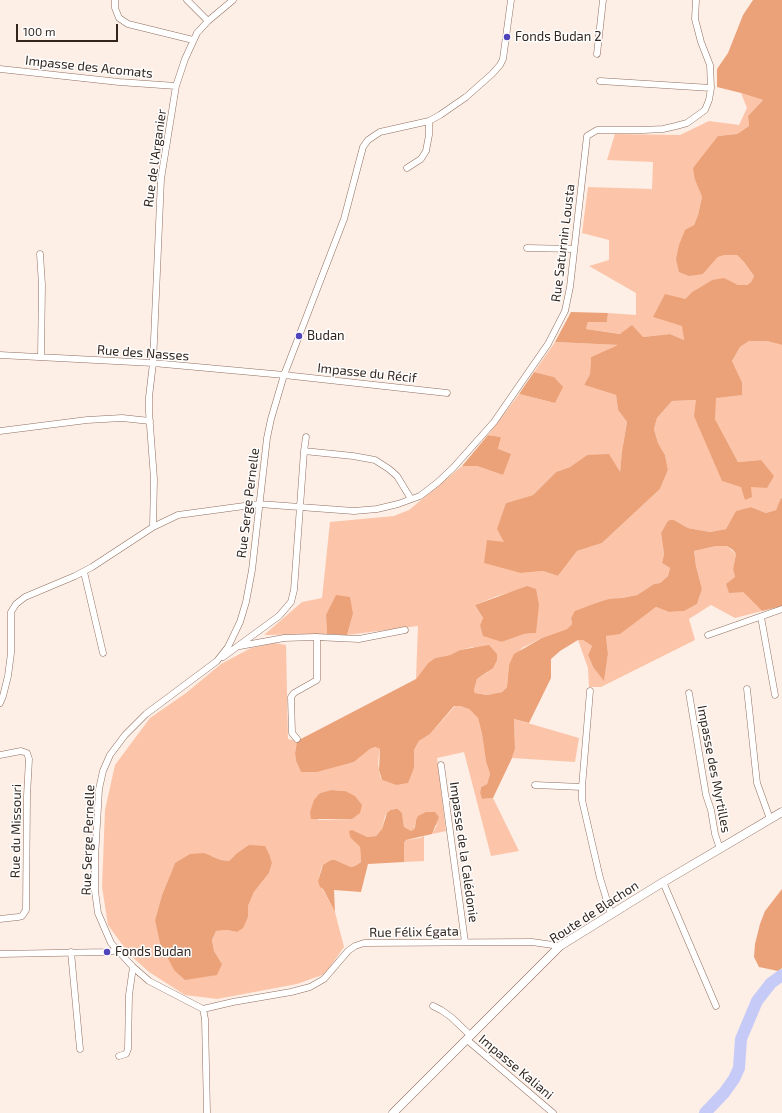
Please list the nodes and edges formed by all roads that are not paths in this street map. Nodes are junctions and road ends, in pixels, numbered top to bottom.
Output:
1 (115, 0) edge
2 (187, 0) edge
3 (233, 0) edge
4 (512, 0) edge
5 (602, 0) edge
6 (696, 0) edge
7 (208, 21) junction
8 (193, 40) junction
9 (597, 54) dead end
10 (0, 69) edge
11 (600, 81) dead end
12 (176, 86) junction
13 (711, 88) junction
14 (429, 121) junction
15 (407, 168) dead end
16 (527, 248) dead end
17 (574, 249) junction
18 (40, 254) dead end
19 (0, 355) edge
20 (41, 357) junction
21 (153, 363) junction
22 (284, 375) junction
23 (447, 393) dead end
24 (150, 421) junction
25 (0, 431) edge
26 (306, 437) dead end
27 (304, 451) junction
28 (411, 499) junction
29 (259, 504) junction
30 (300, 506) junction
31 (153, 527) junction
32 (84, 572) junction
33 (782, 609) edge
34 (761, 617) junction
35 (405, 630) dead end
36 (708, 635) dead end
37 (317, 637) junction
38 (237, 647) junction
39 (103, 652) dead end
40 (217, 661) junction
41 (747, 689) dead end
42 (590, 691) dead end
43 (689, 693) dead end
44 (775, 695) dead end
45 (0, 703) edge
46 (297, 739) dead end
47 (0, 755) edge
48 (441, 765) dead end
49 (535, 785) dead end
50 (582, 788) junction
51 (782, 812) edge
52 (770, 819) junction
53 (720, 849) junction
54 (663, 882) junction
55 (610, 914) junction
56 (0, 918) edge
57 (464, 942) junction
58 (560, 946) junction
59 (118, 950) junction
60 (71, 952) junction
61 (0, 954) edge
62 (133, 967) junction
63 (433, 1006) dead end
64 (716, 1006) dead end
65 (203, 1009) junction
66 (468, 1037) junction
67 (80, 1049) dead end
68 (119, 1056) dead end
69 (206, 1113) edge
70 (393, 1113) edge
71 (553, 1113) edge

1 - 8 street
2 - 7 street
3 - 7 street, Rue de l'Arganier
4 - 14 street, Rue Serge Pernelle
5 - 9 street
6 - 13 street, Rue Saturnin Lousta
7 - 8 street, Rue de l'Arganier
8 - 12 street, Rue de l'Arganier
10 - 12 street, Impasse des Acomats
11 - 13 street
12 - 21 street, Rue de l'Arganier
13 - 17 street, Rue Saturnin Lousta
14 - 15 street
14 - 22 street, Rue Serge Pernelle
16 - 17 street
17 - 28 street, Rue Saturnin Lousta
18 - 20 street
19 - 20 street, Rue des Nasses
20 - 21 street, Rue des Nasses
21 - 22 street, Rue des Nasses
21 - 24 street, Rue de l'Arganier
22 - 23 street, Impasse du Récif
22 - 29 street, Rue Serge Pernelle
24 - 25 street
24 - 31 street, Rue de l'Arganier
26 - 27 street
27 - 28 street
27 - 30 street
28 - 30 street, Rue Saturnin Lousta
29 - 30 street, Rue Saturnin Lousta
29 - 31 street, Rue Saturnin Lousta
29 - 40 street, Rue Serge Pernelle
30 - 38 street
31 - 32 street, Rue Saturnin Lousta
32 - 39 street
32 - 45 street, Rue Saturnin Lousta
33 - 34 street
34 - 36 street
34 - 44 street
35 - 37 street
37 - 38 street
37 - 46 street
38 - 40 street
40 - 59 street, Rue Serge Pernelle
41 - 52 street
42 - 50 street
43 - 53 street, Impasse des Myrtilles
47 - 56 street, Rue du Missouri
48 - 57 street, Impasse de la Calédonie
49 - 50 street
50 - 55 street
51 - 52 street, Route de Blachon
52 - 53 street, Route de Blachon
53 - 54 street, Route de Blachon
54 - 55 street, Route de Blachon
54 - 64 street
55 - 58 street, Route de Blachon
57 - 58 street, Rue Félix Égata
57 - 65 street, Rue Félix Égata
58 - 66 street, Route de Blachon
59 - 60 street
59 - 62 street, Rue Serge Pernelle
60 - 61 street
60 - 67 street
62 - 65 street, Rue Serge Pernelle
62 - 68 street
63 - 66 street, Impasse Kaliani
65 - 69 street
66 - 70 street, Route de Blachon
66 - 71 street, Impasse Kaliani

